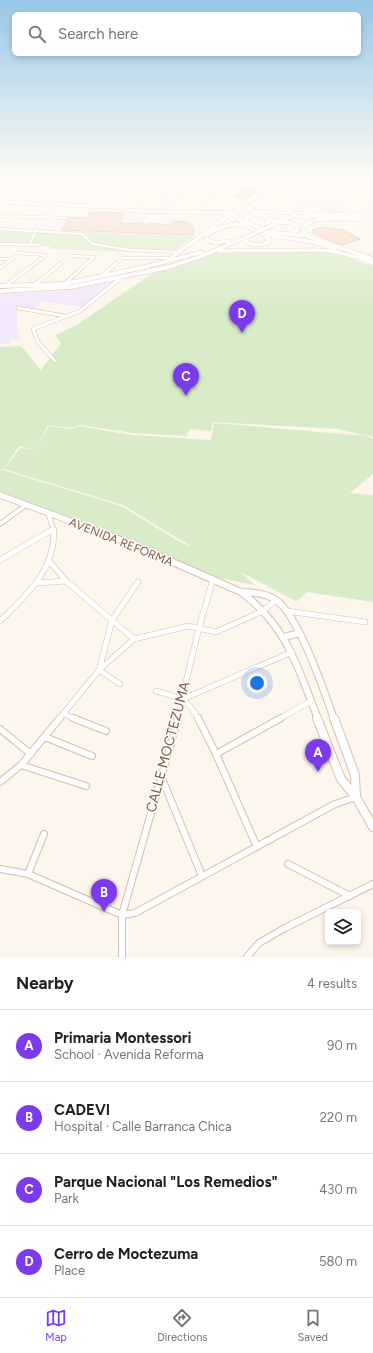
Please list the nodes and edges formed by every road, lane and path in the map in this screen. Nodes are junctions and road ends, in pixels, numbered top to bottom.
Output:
1 (221, 220) edge
2 (42, 221) edge
3 (220, 221) edge
4 (240, 221) edge
5 (268, 221) edge
6 (278, 221) edge
7 (283, 221) edge
8 (311, 221) edge
9 (247, 222) edge
10 (276, 223) junction
11 (267, 224) junction
12 (245, 226) junction
13 (0, 228) edge
14 (220, 228) junction
15 (37, 230) junction
16 (288, 234) junction
17 (247, 235) junction
18 (265, 236) junction
19 (316, 239) junction
20 (229, 241) junction
21 (0, 244) edge
22 (29, 245) junction
23 (39, 245) dead end
24 (178, 252) junction
25 (211, 252) junction
26 (170, 258) junction
27 (373, 258) edge
28 (0, 259) edge
29 (11, 259) junction
30 (365, 259) junction
31 (163, 263) junction
32 (373, 263) edge
33 (0, 268) edge
34 (101, 276) junction
35 (122, 277) junction
36 (64, 284) junction
37 (34, 285) junction
38 (0, 286) edge
39 (5, 286) junction
40 (0, 291) edge
41 (18, 308) dead end
42 (66, 316) junction
43 (55, 360) dead end
44 (0, 495) edge
45 (26, 505) junction
46 (48, 513) junction
47 (0, 524) edge
48 (54, 529) junction
49 (0, 560) edge
50 (50, 562) junction
51 (214, 579) junction
52 (66, 581) junction
53 (138, 582) dead end
54 (37, 583) junction
55 (242, 592) junction
56 (276, 600) junction
57 (263, 611) junction
58 (287, 611) junction
59 (112, 620) junction
60 (0, 621) edge
61 (365, 622) dead end
62 (199, 628) junction
63 (300, 633) junction
64 (284, 638) junction
65 (134, 639) junction
66 (292, 652) junction
67 (99, 670) junction
68 (120, 684) dead end
69 (156, 691) dead end
70 (183, 699) junction
71 (311, 701) junction
72 (64, 714) junction
73 (0, 729) edge
74 (106, 731) dead end
75 (45, 737) junction
76 (31, 754) junction
77 (216, 754) junction
78 (92, 756) dead end
79 (21, 765) junction
80 (160, 776) junction
81 (0, 782) edge
82 (86, 786) dead end
83 (356, 797) junction
84 (373, 827) edge
85 (44, 834) dead end
86 (257, 847) junction
87 (288, 864) dead end
88 (0, 869) edge
89 (28, 874) junction
90 (202, 876) junction
91 (373, 884) edge
92 (350, 896) junction
93 (122, 915) junction
94 (122, 957) edge
95 (246, 957) edge

1 - 14 main road
2 - 15 street
3 - 24 main road
4 - 12 main road
5 - 11 main road
6 - 11 main road
7 - 10 main road
8 - 19 main road
9 - 16 main road
10 - 16 main road
10 - 17 main road, bridge
11 - 17 main road
12 - 14 main road
12 - 18 main road
13 - 15 street
14 - 20 main road
15 - 22 street
15 - 24 street
16 - 19 main road
17 - 18 main road
17 - 20 main road
17 - 25 main road
18 - 30 main road
19 - 27 main road
20 - 31 main road
21 - 22 street
22 - 23 street
24 - 26 main road
25 - 30 main road
25 - 35 main road
26 - 31 main road
26 - 34 street
28 - 29 street
29 - 33 street
29 - 39 street
30 - 32 main road
31 - 34 main road
34 - 36 main road
35 - 40 main road
35 - 42 street
36 - 37 main road
36 - 37 street
37 - 39 main road
38 - 39 main road
41 - 42 street
42 - 43 street
44 - 45 main road, AVENIDA REFORMA
45 - 46 main road, AVENIDA REFORMA
45 - 47 street
46 - 48 street
46 - 51 main road, AVENIDA REFORMA
48 - 49 street
48 - 50 street
50 - 52 street
50 - 54 street
51 - 55 main road, AVENIDA REFORMA
51 - 62 street, CALLE MOCTEZUMA
52 - 54 street
52 - 59 street
53 - 59 street
54 - 60 street
55 - 56 main road, AVENIDA REFORMA
55 - 57 main road, AVENIDA REFORMA
56 - 57 street
56 - 58 main road, AVENIDA REFORMA
57 - 62 street
57 - 64 main road, AVENIDA REFORMA
58 - 61 street
58 - 63 main road, AVENIDA REFORMA
59 - 65 street
59 - 67 street
62 - 65 street
62 - 70 street, CALLE MOCTEZUMA
63 - 64 main road
63 - 83 main road, AVENIDA REFORMA
64 - 66 main road, AVENIDA REFORMA
65 - 67 street
66 - 70 street
66 - 71 main road, AVENIDA REFORMA
67 - 68 street
67 - 72 street
69 - 70 street
70 - 77 street
70 - 80 street, CALLE MOCTEZUMA
71 - 77 street
71 - 83 main road, AVENIDA REFORMA
72 - 74 street
72 - 75 street
73 - 76 street
75 - 76 street
75 - 78 street
76 - 79 street
77 - 86 street
79 - 81 street
79 - 82 street
80 - 90 street
80 - 93 street, CALLE MOCTEZUMA
83 - 84 main road, AVENIDA REFORMA
83 - 86 street
85 - 89 street
86 - 90 street
87 - 92 street
88 - 89 street
89 - 93 street
90 - 93 street
91 - 92 street
92 - 95 street
93 - 94 street, CALLE MOCTEZUMA

